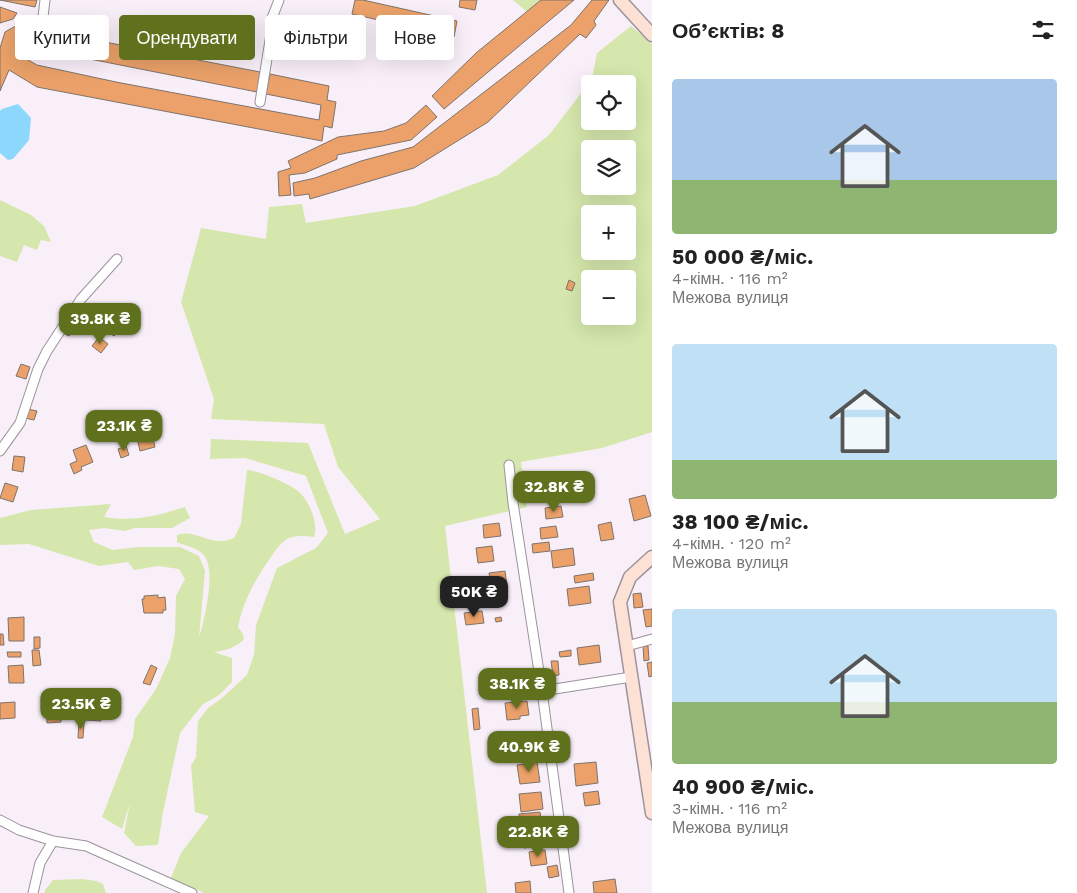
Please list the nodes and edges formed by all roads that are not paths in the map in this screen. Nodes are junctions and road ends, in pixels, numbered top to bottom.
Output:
1 (45, 0) edge
2 (280, 0) edge
3 (620, 0) edge
4 (43, 15) edge
5 (652, 35) edge
6 (260, 102) dead end
7 (117, 258) dead end
8 (0, 451) edge
9 (509, 465) dead end
10 (652, 557) edge
11 (652, 639) edge
12 (627, 646) junction
13 (631, 677) junction
14 (542, 691) junction
15 (652, 813) edge
16 (0, 820) edge
17 (52, 841) junction
18 (33, 893) edge
19 (192, 893) edge
20 (569, 893) edge

1 - 4 street
2 - 6 street
3 - 5 street
7 - 8 street
9 - 14 street
10 - 12 street
11 - 12 street
12 - 13 street
13 - 14 street
13 - 15 street
14 - 20 street
16 - 17 street
17 - 18 street
17 - 19 street

